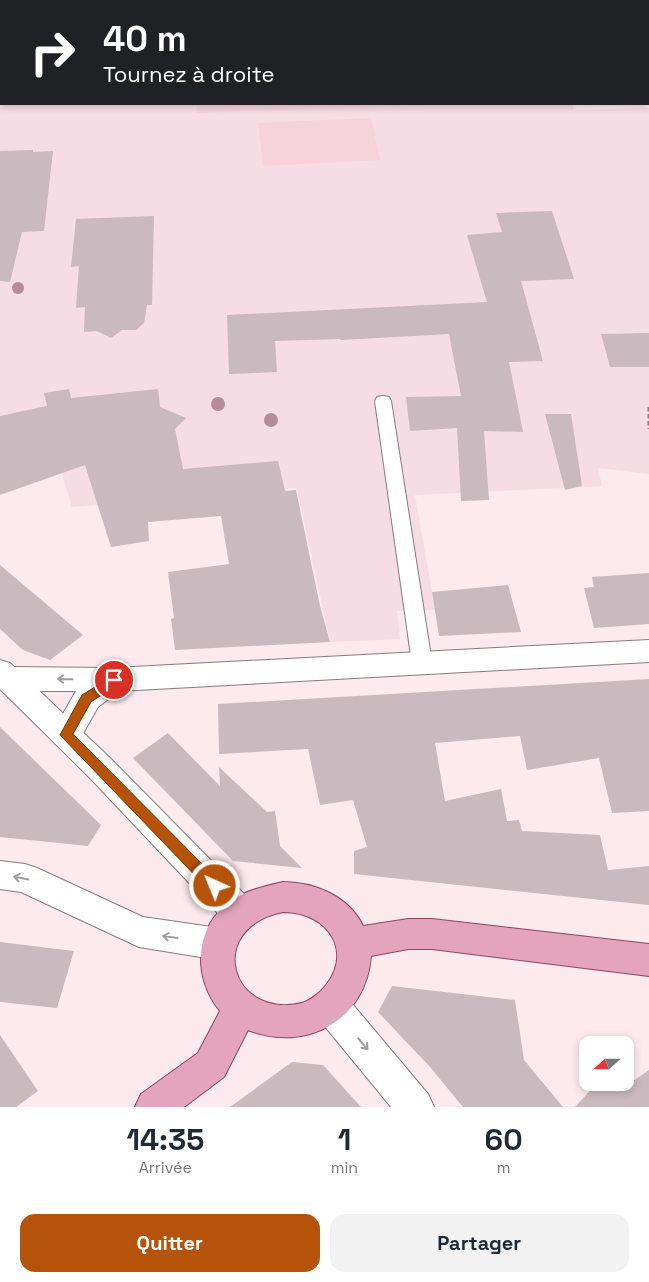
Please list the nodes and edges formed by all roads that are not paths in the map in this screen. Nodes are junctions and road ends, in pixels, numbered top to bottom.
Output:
1 (383, 401) dead end
2 (649, 651) edge
3 (422, 663) junction
4 (4, 675) edge
5 (114, 680) junction
6 (66, 735) junction
7 (0, 875) edge
8 (240, 913) junction
9 (353, 943) junction
10 (219, 944) junction
11 (649, 960) edge
12 (331, 1006) junction
13 (241, 1008) junction
14 (154, 1107) edge
15 (415, 1107) edge

1 - 3 lane
2 - 3 street
3 - 5 street
5 -> 4 street
4 - 6 street
5 - 6 street
6 - 8 street
10 -> 7 street
8 - 9 main road
8 - 10 main road
9 - 11 main road
9 - 12 main road
10 - 13 main road
12 - 13 main road
12 -> 15 street
13 - 14 main road

